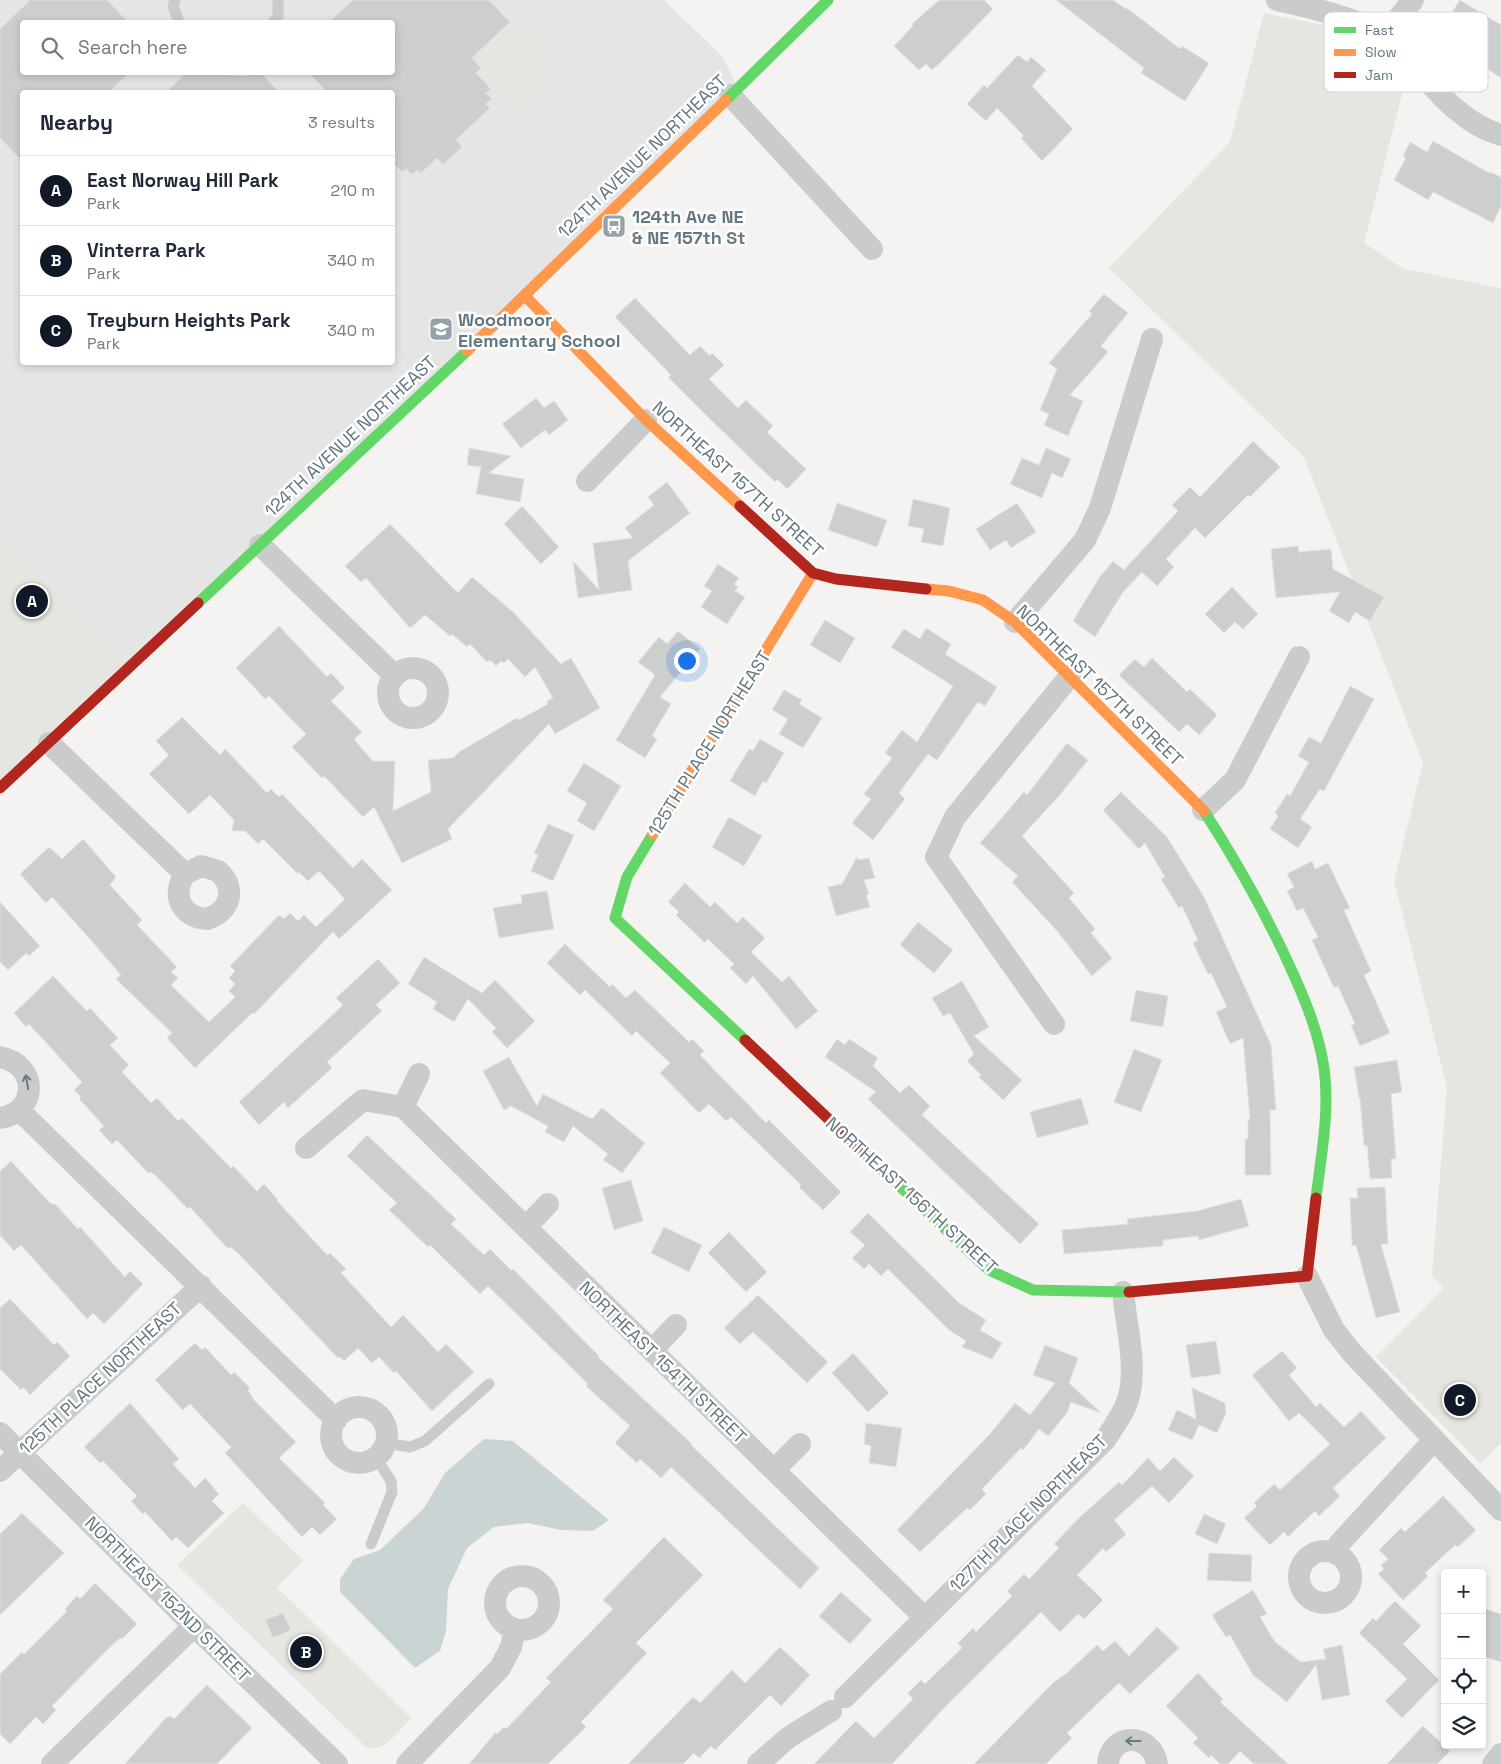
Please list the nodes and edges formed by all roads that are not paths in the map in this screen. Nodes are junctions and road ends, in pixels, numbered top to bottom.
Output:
1 (175, 0) edge
2 (278, 0) edge
3 (828, 0) edge
4 (1277, 0) edge
5 (1413, 0) edge
6 (1403, 12) edge
7 (1324, 13) edge
8 (178, 20) edge
9 (276, 20) edge
10 (1437, 92) edge
11 (730, 95) junction
12 (1501, 136) edge
13 (872, 249) dead end
14 (525, 296) junction
15 (1152, 339) dead end
16 (646, 420) junction
17 (587, 481) dead end
18 (260, 545) junction
19 (813, 573) junction
20 (1015, 622) junction
21 (1299, 657) dead end
22 (395, 676) dead end
23 (1070, 676) junction
24 (49, 742) junction
25 (0, 788) edge
26 (1202, 810) junction
27 (185, 874) dead end
28 (615, 918) joint
29 (1054, 1024) dead end
30 (0, 1057) edge
31 (419, 1074) dead end
32 (403, 1106) junction
33 (10, 1114) edge
34 (306, 1148) dead end
35 (548, 1204) dead end
36 (526, 1227) junction
37 (1307, 1276) junction
38 (201, 1286) junction
39 (1123, 1292) junction
40 (676, 1325) dead end
41 (652, 1350) junction
42 (489, 1384) dead end
43 (336, 1420) junction
44 (0, 1433) edge
45 (1434, 1440) junction
46 (800, 1444) dead end
47 (381, 1450) junction
48 (20, 1452) junction
49 (774, 1470) junction
50 (0, 1471) edge
51 (1501, 1510) edge
52 (371, 1544) dead end
53 (1336, 1554) dead end
54 (924, 1617) junction
55 (194, 1626) junction
56 (515, 1629) dead end
57 (1501, 1754) edge
58 (52, 1764) edge
59 (337, 1764) edge
60 (406, 1764) edge
61 (758, 1764) edge
62 (1108, 1764) edge
63 (1157, 1764) edge
64 (1492, 1764) edge

1 - 8 lane
2 - 9 lane
3 - 11 street, 124TH AVENUE NORTHEAST
4 - 7 street
5 - 6 street
10 - 12 street
11 - 13 street
11 - 14 street, 124TH AVENUE NORTHEAST
14 - 16 street, NORTHEAST 157TH STREET
14 - 18 street, 124TH AVENUE NORTHEAST
15 - 20 street
16 - 17 street
16 - 19 street, NORTHEAST 157TH STREET
18 - 22 street
18 - 24 street, 124TH AVENUE NORTHEAST
19 - 20 street, NORTHEAST 157TH STREET
19 - 28 street, 125TH PLACE NORTHEAST
20 - 23 street, NORTHEAST 157TH STREET
21 - 26 street
23 - 26 street, NORTHEAST 157TH STREET
23 - 29 street
24 - 25 street, 124TH AVENUE NORTHEAST
24 - 27 street
26 - 37 street, NORTHEAST 157TH STREET
28 - 39 street, NORTHEAST 156TH STREET
33 -> 30 street
31 - 32 street
32 - 34 street
32 - 36 street, NORTHEAST 154TH STREET
33 - 38 street
35 - 36 street
36 - 41 street, NORTHEAST 154TH STREET
37 - 39 street, NORTHEAST 156TH STREET
37 - 45 street
38 - 43 street
38 - 48 street, 125TH PLACE NORTHEAST
39 - 54 street, 127TH PLACE NORTHEAST
40 - 41 street
41 - 49 street, NORTHEAST 154TH STREET
42 - 47 lane
43 - 47 street
43 - 47 street
44 - 48 street, NORTHEAST 152ND STREET
45 - 51 street
45 - 53 street
46 - 49 street
47 - 52 lane
48 - 50 street, 125TH PLACE NORTHEAST
48 - 55 street, NORTHEAST 152ND STREET
49 - 54 street, NORTHEAST 154TH STREET
54 - 61 street, 127TH PLACE NORTHEAST
55 - 58 street
55 - 59 street, NORTHEAST 152ND STREET
56 - 60 street
57 - 64 street
63 -> 62 street

